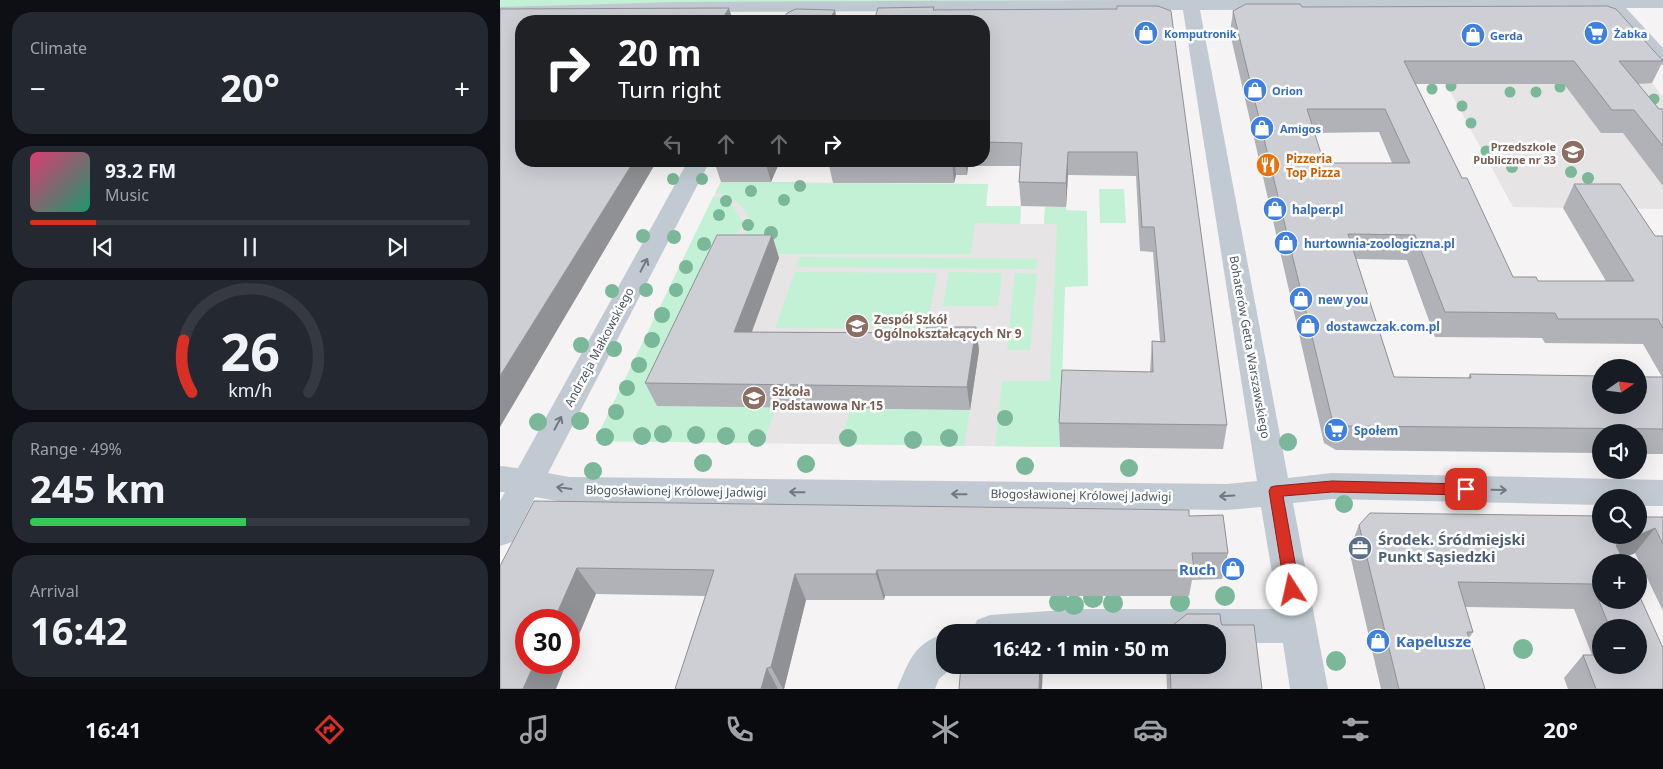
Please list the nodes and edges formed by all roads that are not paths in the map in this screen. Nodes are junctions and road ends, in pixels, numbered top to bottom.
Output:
1 (1190, 2) edge
2 (1612, 3) junction
3 (1663, 3) edge
4 (500, 12) edge
5 (778, 14) edge
6 (1663, 59) edge
7 (696, 167) edge
8 (514, 481) edge
9 (1275, 491) junction
10 (1663, 492) edge
11 (500, 532) edge
12 (1226, 626) edge
13 (1299, 626) junction
14 (936, 658) edge
15 (916, 689) edge
16 (1309, 689) edge

1 - 2 street
1 - 5 street
1 - 9 street, Bohaterów Getta Warszawskiego
2 - 3 street
2 - 6 street
4 - 5 street
8 -> 7 street, Andrzeja Małkowskiego
9 -> 8 street, Błogosławionej Królowej Jadwigi
8 - 11 street, Andrzeja Małkowskiego
9 -> 10 street, Błogosławionej Królowej Jadwigi
9 - 13 street, Bohaterów Getta Warszawskiego
12 - 13 street
13 - 16 street, Bohaterów Getta Warszawskiego
14 - 15 street

